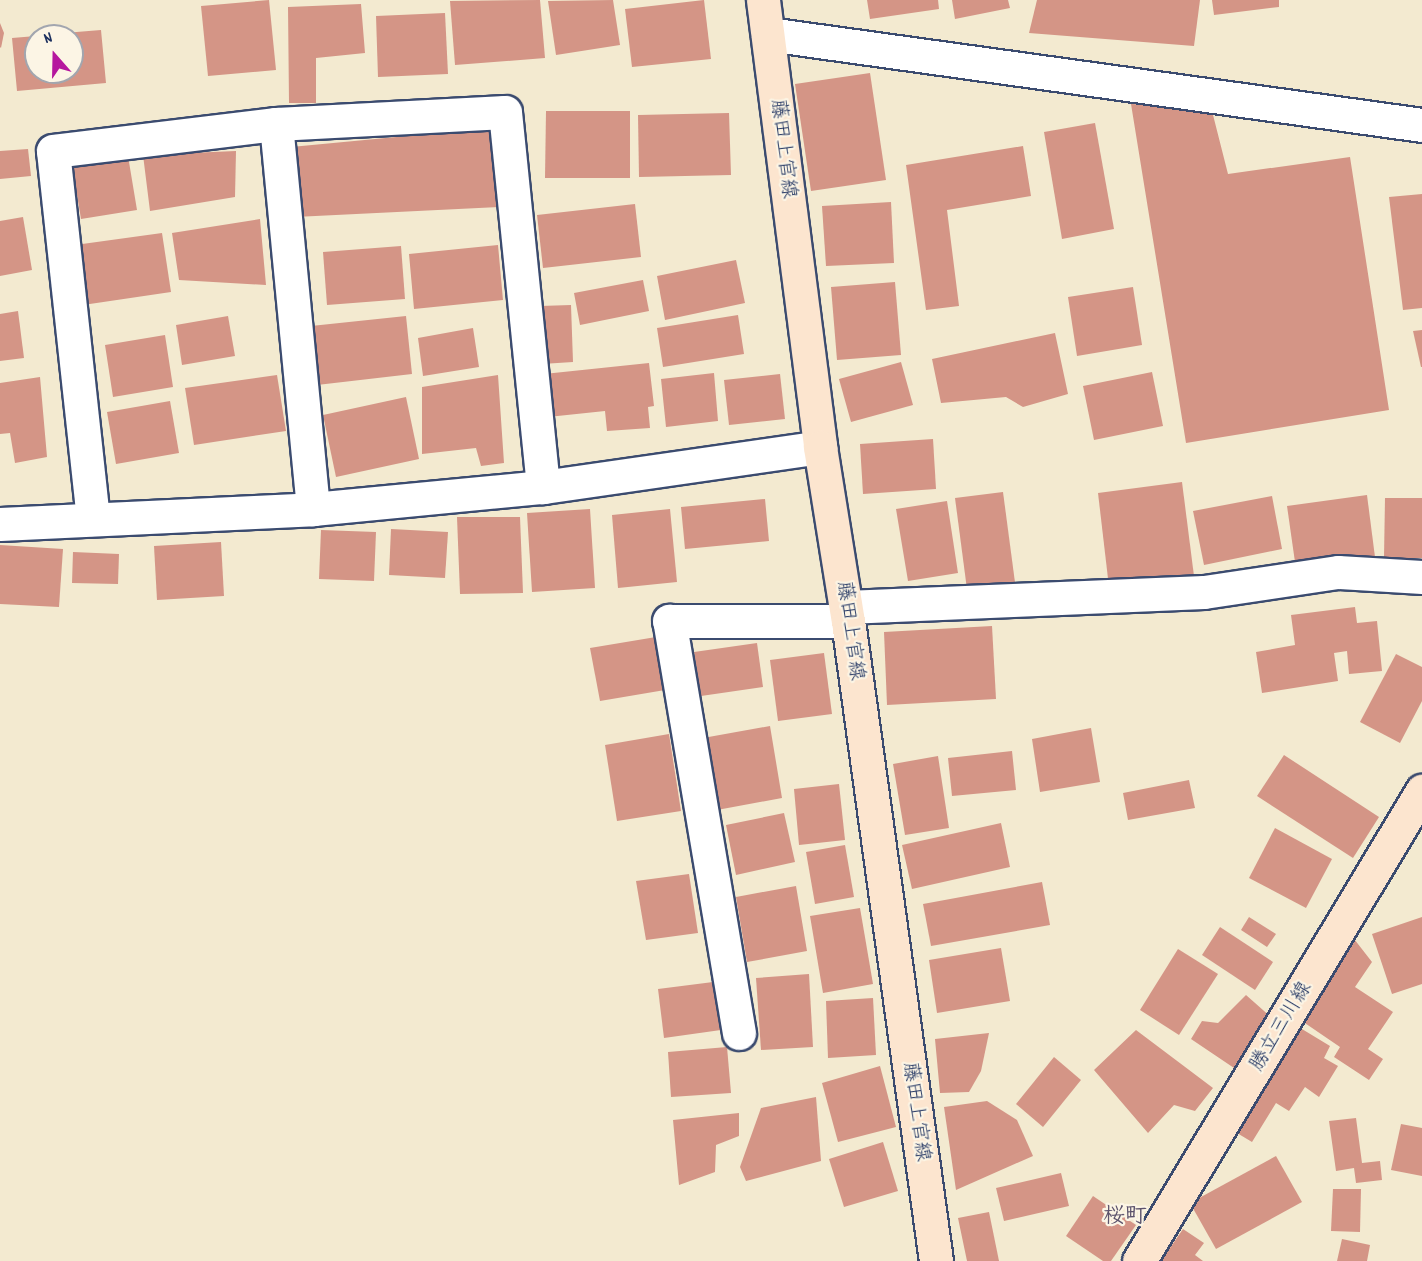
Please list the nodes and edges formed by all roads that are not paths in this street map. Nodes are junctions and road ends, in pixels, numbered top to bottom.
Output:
1 (763, 0) edge
2 (768, 34) junction
3 (276, 124) junction
4 (1422, 125) edge
5 (820, 447) junction
6 (543, 487) junction
7 (313, 509) junction
8 (93, 519) junction
9 (0, 524) edge
10 (1422, 577) edge
11 (847, 614) junction
12 (1422, 791) edge
13 (739, 1034) dead end
14 (936, 1261) edge
15 (1139, 1261) edge

1 - 2 main road, 藤田上官線
2 - 4 street
2 - 5 main road, 藤田上官線
3 - 6 street
3 - 7 street
3 - 8 street
5 - 6 street
5 - 11 main road, 藤田上官線
6 - 7 street
7 - 8 street
8 - 9 street
10 - 11 street
11 - 13 street
11 - 14 main road, 藤田上官線
12 - 15 main road, 勝立三川線

